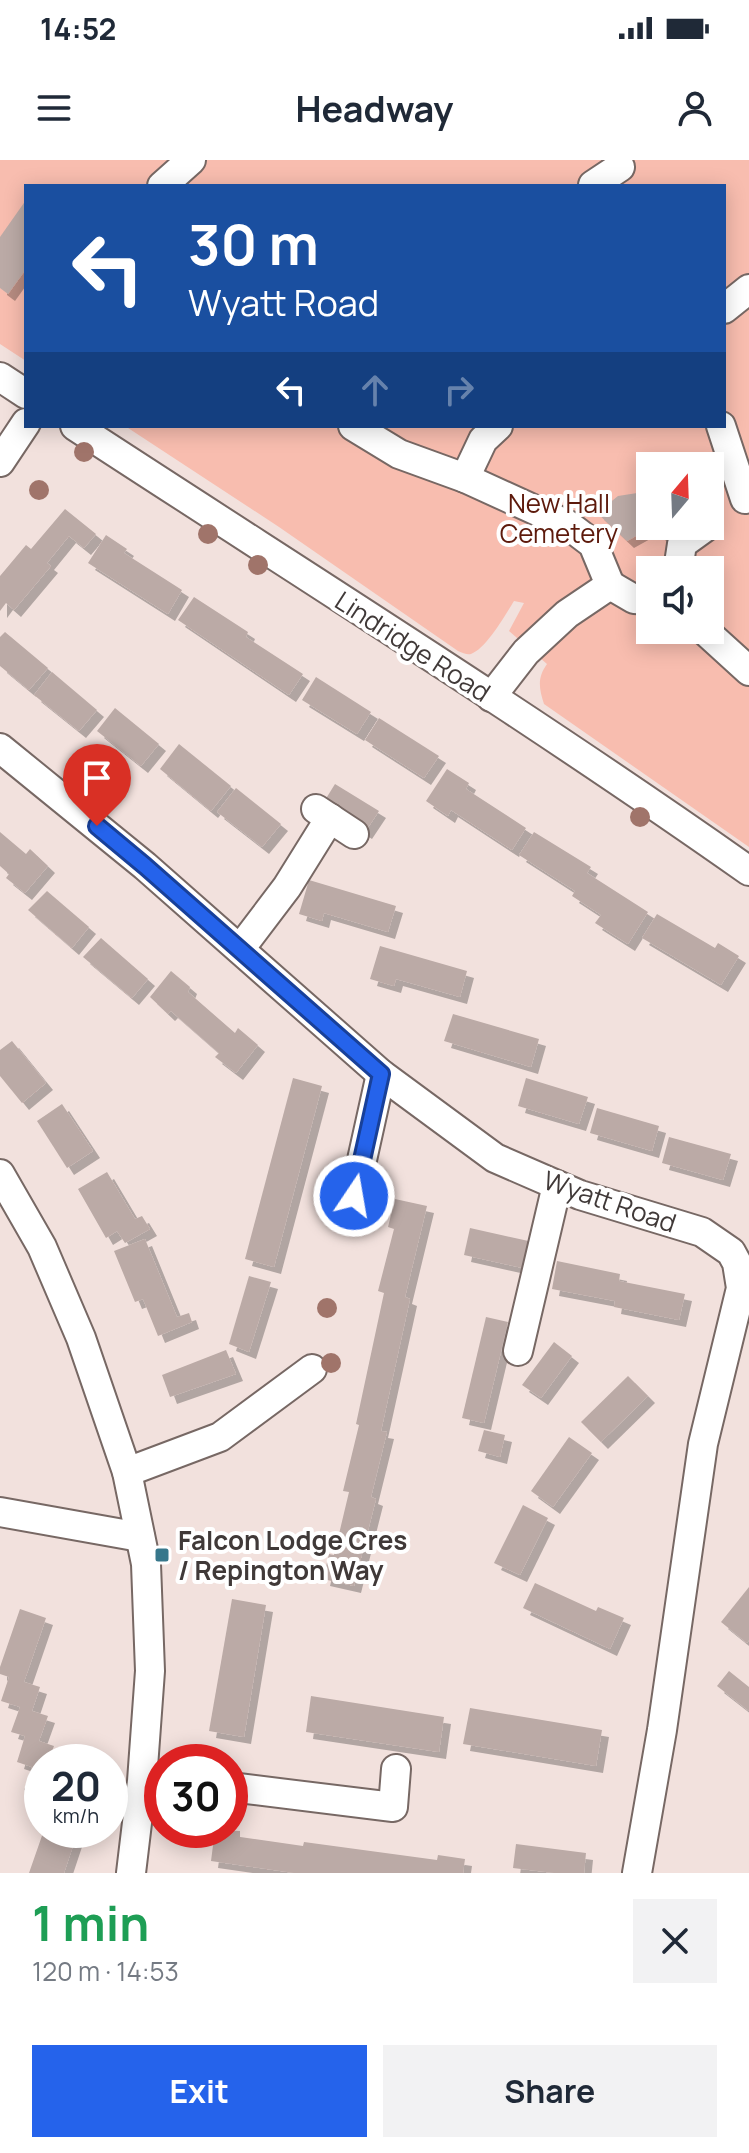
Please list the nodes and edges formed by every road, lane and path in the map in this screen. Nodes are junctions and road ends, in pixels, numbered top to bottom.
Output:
1 (191, 160) edge
2 (622, 162) edge
3 (164, 184) edge
4 (595, 184) edge
5 (749, 289) edge
6 (726, 307) edge
7 (0, 377) edge
8 (24, 393) edge
9 (24, 426) edge
10 (78, 428) edge
11 (356, 428) edge
12 (496, 428) edge
13 (722, 428) edge
14 (0, 462) edge
15 (465, 478) junction
16 (747, 498) edge
17 (724, 514) edge
18 (610, 585) junction
19 (636, 599) edge
20 (719, 644) edge
21 (749, 671) edge
22 (491, 697) junction
23 (0, 748) edge
24 (354, 834) dead end
25 (749, 871) edge
26 (240, 949) junction
27 (381, 1074) junction
28 (0, 1174) edge
29 (557, 1185) junction
30 (354, 1196) dead end
31 (518, 1351) dead end
32 (312, 1369) dead end
33 (127, 1472) junction
34 (0, 1512) edge
35 (140, 1537) junction
36 (151, 1744) edge
37 (396, 1769) dead end
38 (248, 1789) edge
39 (144, 1817) edge
40 (131, 1873) edge
41 (637, 1873) edge

1 - 3 street
2 - 4 street
5 - 6 street
7 - 8 street
9 - 14 street
10 - 22 street, Lindridge Road
11 - 15 street
12 - 15 street
13 - 16 street
15 - 18 street
16 - 17 street
18 - 19 street
18 - 22 street
20 - 21 street
22 - 25 street, Lindridge Road
23 - 26 street, Wyatt Road
24 - 26 street
26 - 27 street, Wyatt Road
27 - 29 street, Wyatt Road
27 - 30 street
28 - 33 street
29 - 31 street
29 - 41 street, Wyatt Road
32 - 33 street
33 - 35 street
34 - 35 street
35 - 36 street
37 - 38 street
39 - 40 street

